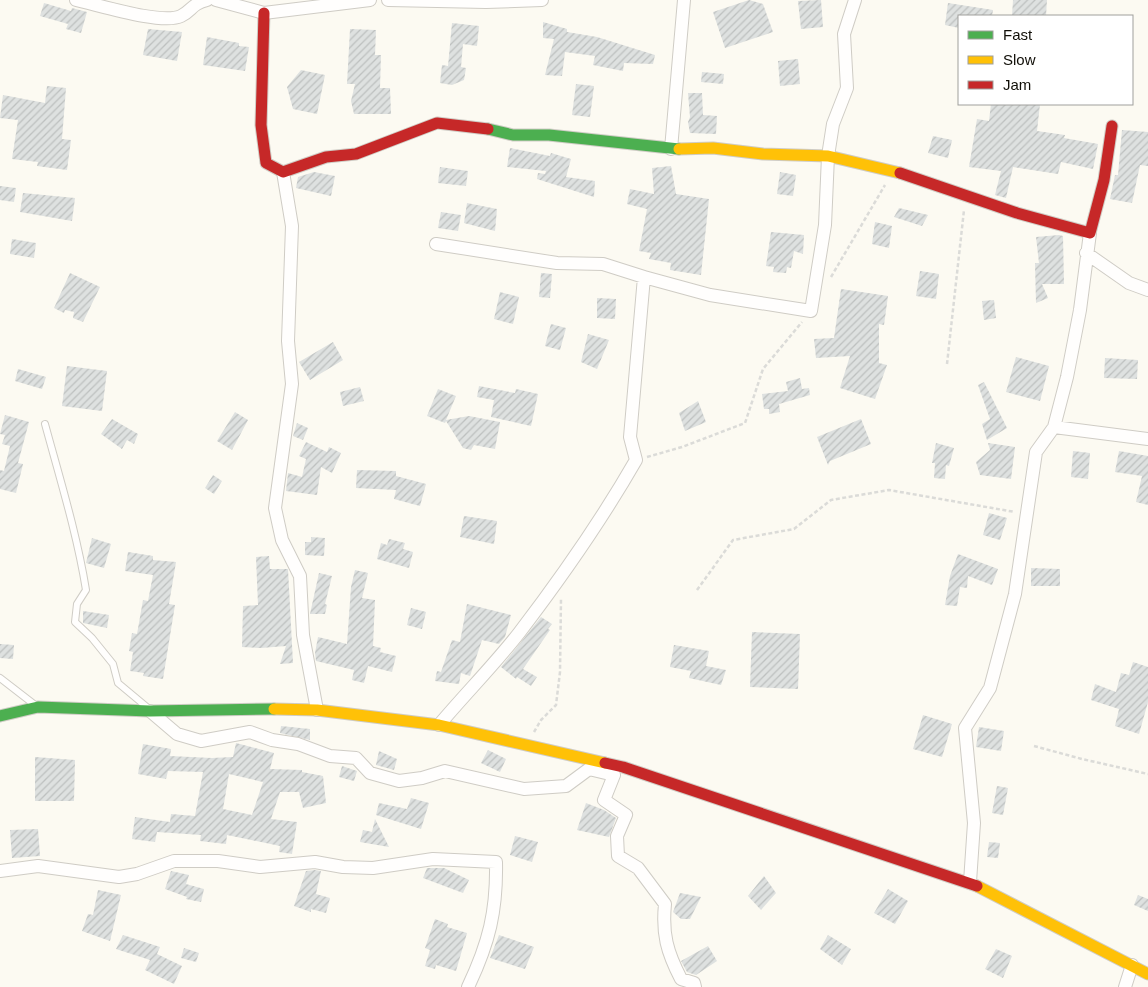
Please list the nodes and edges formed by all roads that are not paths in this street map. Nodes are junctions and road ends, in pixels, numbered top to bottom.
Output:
1 (76, 0) edge
2 (207, 0) edge
3 (216, 0) edge
4 (370, 0) edge
5 (388, 0) edge
6 (542, 0) edge
7 (684, 0) edge
8 (855, 0) edge
9 (264, 13) junction
10 (1112, 126) dead end
11 (671, 149) junction
12 (828, 156) junction
13 (283, 172) junction
14 (1090, 233) junction
15 (436, 244) dead end
16 (1086, 253) junction
17 (644, 277) junction
18 (1148, 290) edge
19 (45, 424) dead end
20 (1054, 427) junction
21 (1148, 439) edge
22 (0, 678) edge
23 (38, 707) junction
24 (150, 710) junction
25 (317, 710) junction
26 (0, 716) edge
27 (439, 725) junction
28 (0, 871) edge
29 (970, 882) junction
30 (1132, 964) junction
31 (1148, 974) edge
32 (468, 987) edge
33 (695, 987) edge
34 (1125, 987) edge

1 - 2 street
3 - 9 street
4 - 9 street
5 - 6 street
7 - 11 street
8 - 12 street
9 - 13 main road
10 - 14 main road
11 - 12 main road
11 - 13 main road
12 - 14 main road
12 - 17 street
13 - 25 street
14 - 16 street
15 - 17 street
16 - 18 street
16 - 20 street
17 - 27 street
19 - 24 lane
20 - 21 street
20 - 29 street
22 - 23 lane
23 - 24 main road
23 - 26 main road
24 - 25 main road
24 - 33 street
25 - 27 main road
27 - 29 main road
28 - 32 street
29 - 30 main road
30 - 31 main road
30 - 34 street

